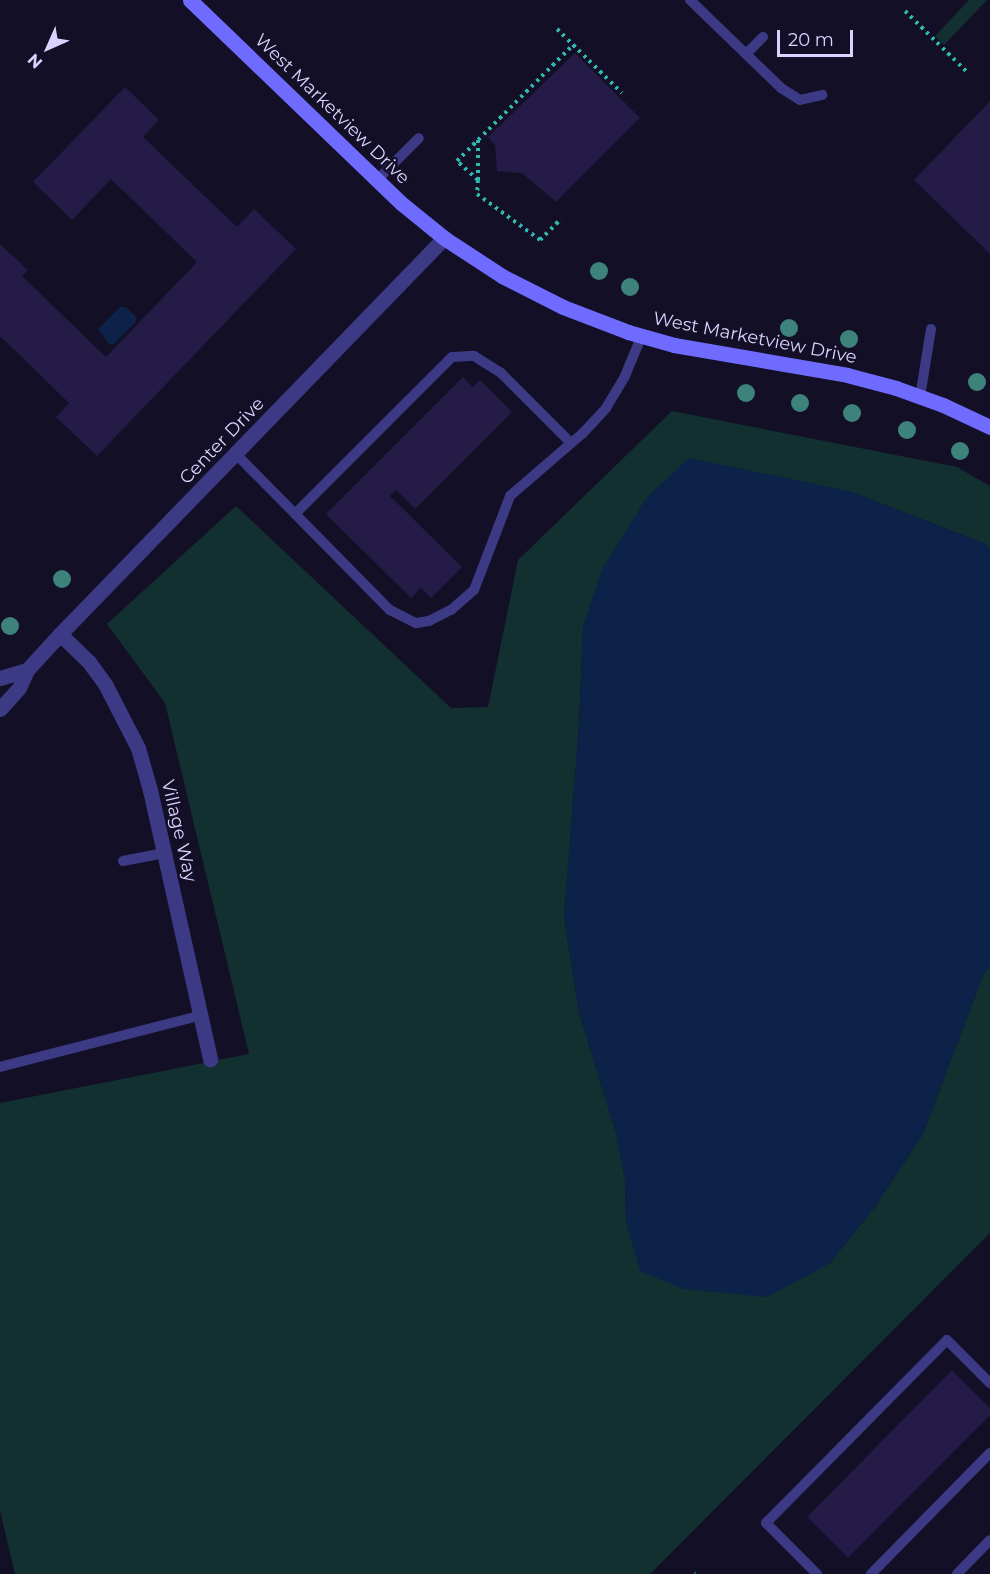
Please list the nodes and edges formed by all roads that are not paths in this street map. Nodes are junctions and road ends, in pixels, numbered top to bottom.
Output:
1 (190, 0) edge
2 (690, 0) edge
3 (763, 37) dead end
4 (746, 54) junction
5 (822, 95) dead end
6 (419, 138) dead end
7 (377, 180) junction
8 (444, 238) junction
9 (931, 329) dead end
10 (642, 336) junction
11 (920, 397) junction
12 (990, 427) edge
13 (571, 443) junction
14 (236, 454) junction
15 (295, 514) junction
16 (60, 634) junction
17 (27, 670) junction
18 (0, 678) edge
19 (0, 709) edge
20 (164, 853) junction
21 (123, 861) dead end
22 (201, 1016) junction
23 (210, 1059) dead end
24 (0, 1067) edge
25 (990, 1383) edge
26 (990, 1453) edge
27 (990, 1540) edge
28 (817, 1574) edge
29 (871, 1574) edge
30 (957, 1574) edge

1 - 7 main road, West Marketview Drive
2 - 4 lane
3 - 4 lane
4 - 5 lane
6 - 7 lane
7 - 8 main road, West Marketview Drive
8 - 10 main road, West Marketview Drive
8 - 14 street, Center Drive
9 - 11 lane
10 - 11 main road, West Marketview Drive
10 - 13 lane
11 - 12 main road, West Marketview Drive
13 - 15 lane
13 - 15 lane
14 - 15 lane
14 - 16 street, Center Drive
16 - 17 street, Center Drive
16 - 20 street, Village Way
17 - 18 street
17 - 19 street, Center Drive
20 - 21 lane
20 - 22 street, Village Way
22 - 23 street, Village Way
22 - 24 lane
25 - 28 lane
26 - 29 lane
27 - 30 lane

